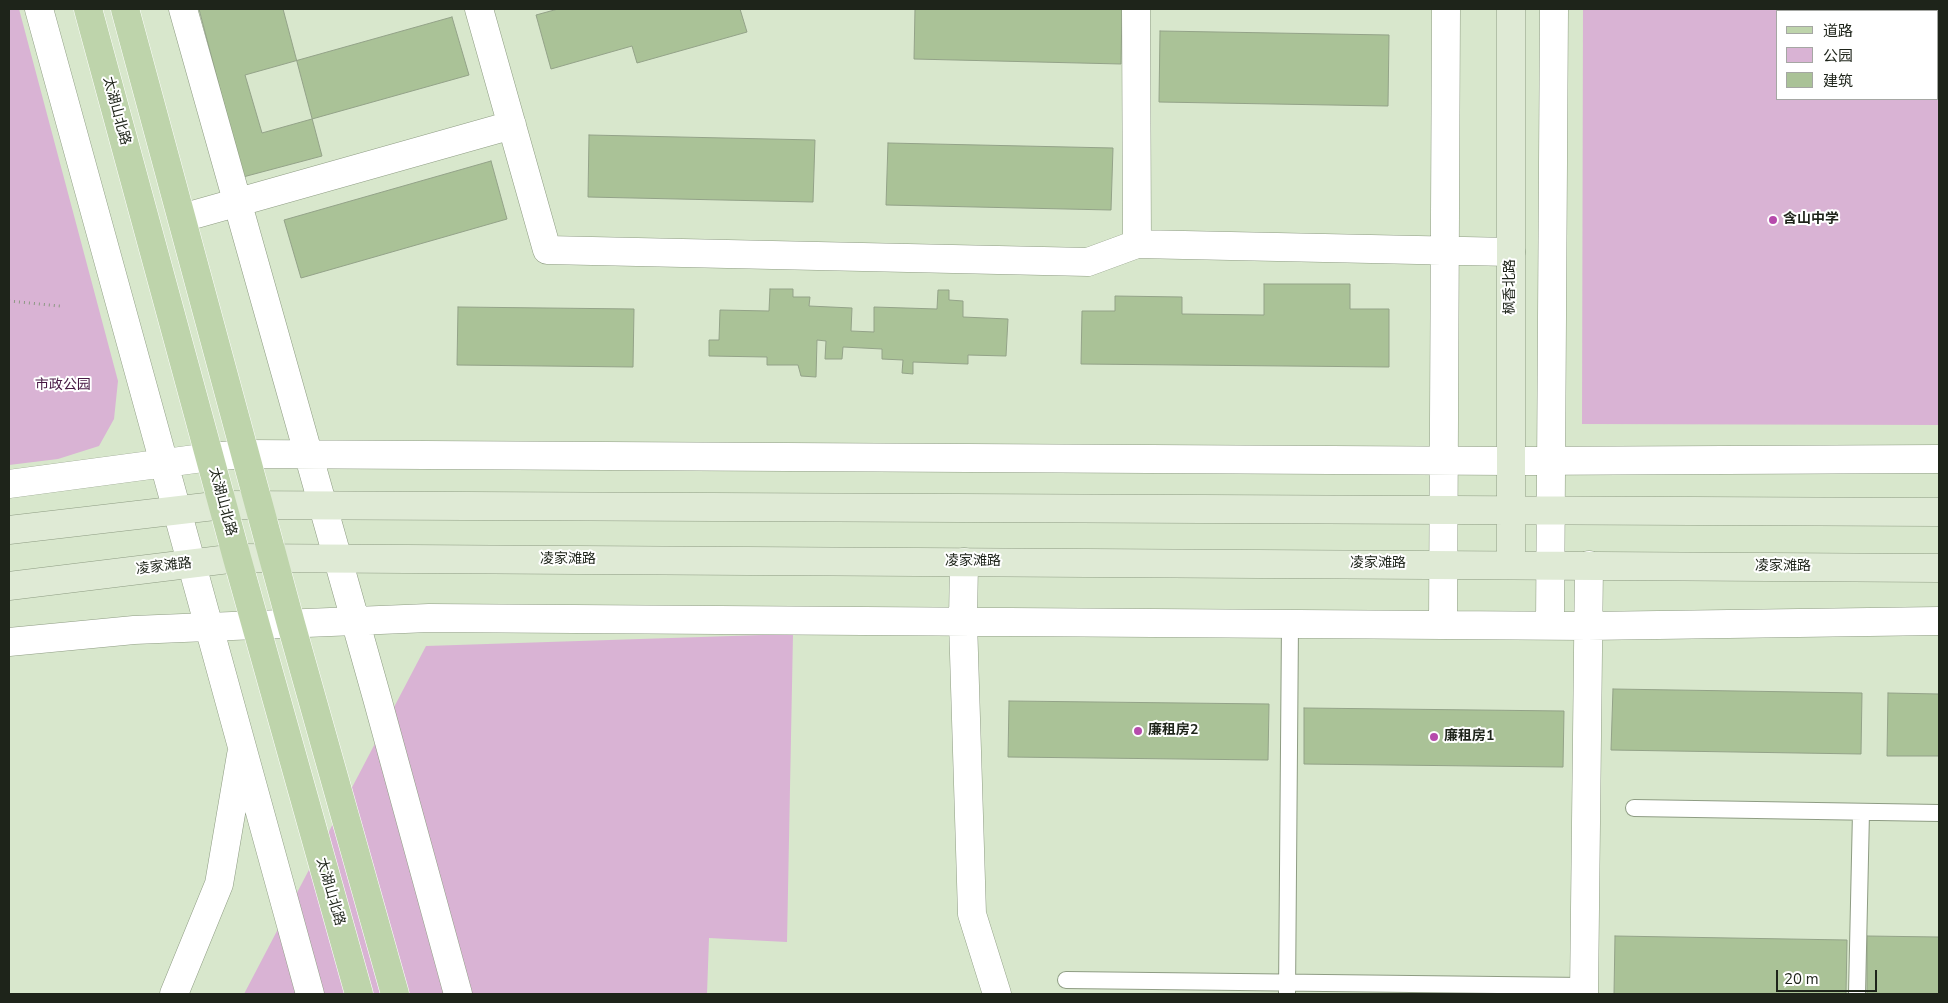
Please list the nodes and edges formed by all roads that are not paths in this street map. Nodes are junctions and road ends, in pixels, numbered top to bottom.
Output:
1 (39, 9) edge
2 (88, 9) edge
3 (125, 9) edge
4 (183, 9) edge
5 (479, 9) edge
6 (1136, 9) edge
7 (1446, 9) edge
8 (1511, 9) edge
9 (1554, 9) edge
10 (512, 125) junction
11 (238, 202) junction
12 (182, 218) junction
13 (1137, 244) junction
14 (1445, 250) junction
15 (1511, 252) junction
16 (245, 454) junction
17 (308, 454) junction
18 (210, 456) junction
19 (1939, 459) edge
20 (1444, 461) junction
21 (1511, 461) junction
22 (1551, 461) junction
23 (164, 463) junction
24 (9, 484) edge
25 (222, 505) junction
26 (259, 506) junction
27 (323, 506) junction
28 (177, 510) junction
29 (1444, 510) junction
30 (1511, 510) junction
31 (1551, 510) junction
32 (1939, 512) edge
33 (9, 530) edge
34 (237, 558) junction
35 (274, 558) junction
36 (338, 558) junction
37 (964, 562) junction
38 (192, 564) junction
39 (1443, 565) junction
40 (1511, 565) junction
41 (1589, 565) junction
42 (1550, 566) junction
43 (1939, 568) edge
44 (9, 586) edge
45 (355, 621) junction
46 (963, 621) junction
47 (1939, 621) edge
48 (291, 624) junction
49 (1290, 624) junction
50 (1443, 624) junction
51 (256, 625) junction
52 (1550, 625) junction
53 (1588, 626) junction
54 (209, 627) junction
55 (9, 642) edge
56 (243, 749) junction
57 (1634, 808) dead end
58 (1861, 812) junction
59 (1939, 814) edge
60 (1066, 980) dead end
61 (1287, 988) edge
62 (1584, 990) edge
63 (174, 994) edge
64 (310, 994) edge
65 (358, 994) edge
66 (395, 994) edge
67 (458, 994) edge
68 (997, 994) edge
69 (1857, 994) edge

1 - 23 street
2 - 18 main road, 太湖山北路
3 - 12 main road
4 - 11 street
5 - 10 street
6 - 13 street
7 - 14 street
8 - 15 main road, 枫香北路
9 - 22 street
10 - 11 street
10 - 13 street
11 - 12 street
11 - 17 street
12 - 16 main road
13 - 14 street
14 - 15 street
14 - 20 street
15 - 21 main road, 枫香北路
16 - 17 street
16 - 18 street
16 - 26 main road
17 - 20 street
17 - 27 street
18 - 23 street
18 - 25 main road, 太湖山北路
19 - 22 street
20 - 21 street
20 - 29 street
21 - 22 street
21 - 30 main road, 枫香北路
22 - 31 street
23 - 24 street
23 - 28 street
25 - 26 main road
25 - 28 main road
25 - 34 main road, 太湖山北路
26 - 27 main road
26 - 35 main road
27 - 29 main road
27 - 36 street
28 - 33 main road
28 - 38 street
29 - 30 main road
29 - 39 street
30 - 31 main road
30 - 40 main road, 枫香北路
31 - 32 main road
31 - 42 street
34 - 35 main road, 凌家滩路
34 - 38 main road, 凌家滩路
34 - 51 main road, 太湖山北路
35 - 36 main road, 凌家滩路
35 - 48 main road
36 - 37 main road, 凌家滩路
36 - 45 street
37 - 39 main road, 凌家滩路
37 - 46 street
38 - 44 main road, 凌家滩路
38 - 54 street
39 - 40 main road, 凌家滩路
39 - 50 street
40 - 42 main road, 凌家滩路
41 - 42 main road, 凌家滩路
41 - 43 main road, 凌家滩路
41 - 53 street
42 - 52 street
45 - 46 street
45 - 48 street
45 - 67 street
46 - 49 street
46 - 68 street
47 - 53 street
48 - 51 street
48 - 66 main road
49 - 50 street
49 - 61 lane
50 - 52 street
51 - 54 street
51 - 65 main road, 太湖山北路
52 - 53 street
53 - 62 street
54 - 55 street
54 - 56 street
56 - 63 street
56 - 64 street
57 - 58 lane
58 - 59 lane
58 - 69 lane
60 - 61 lane
61 - 62 lane

